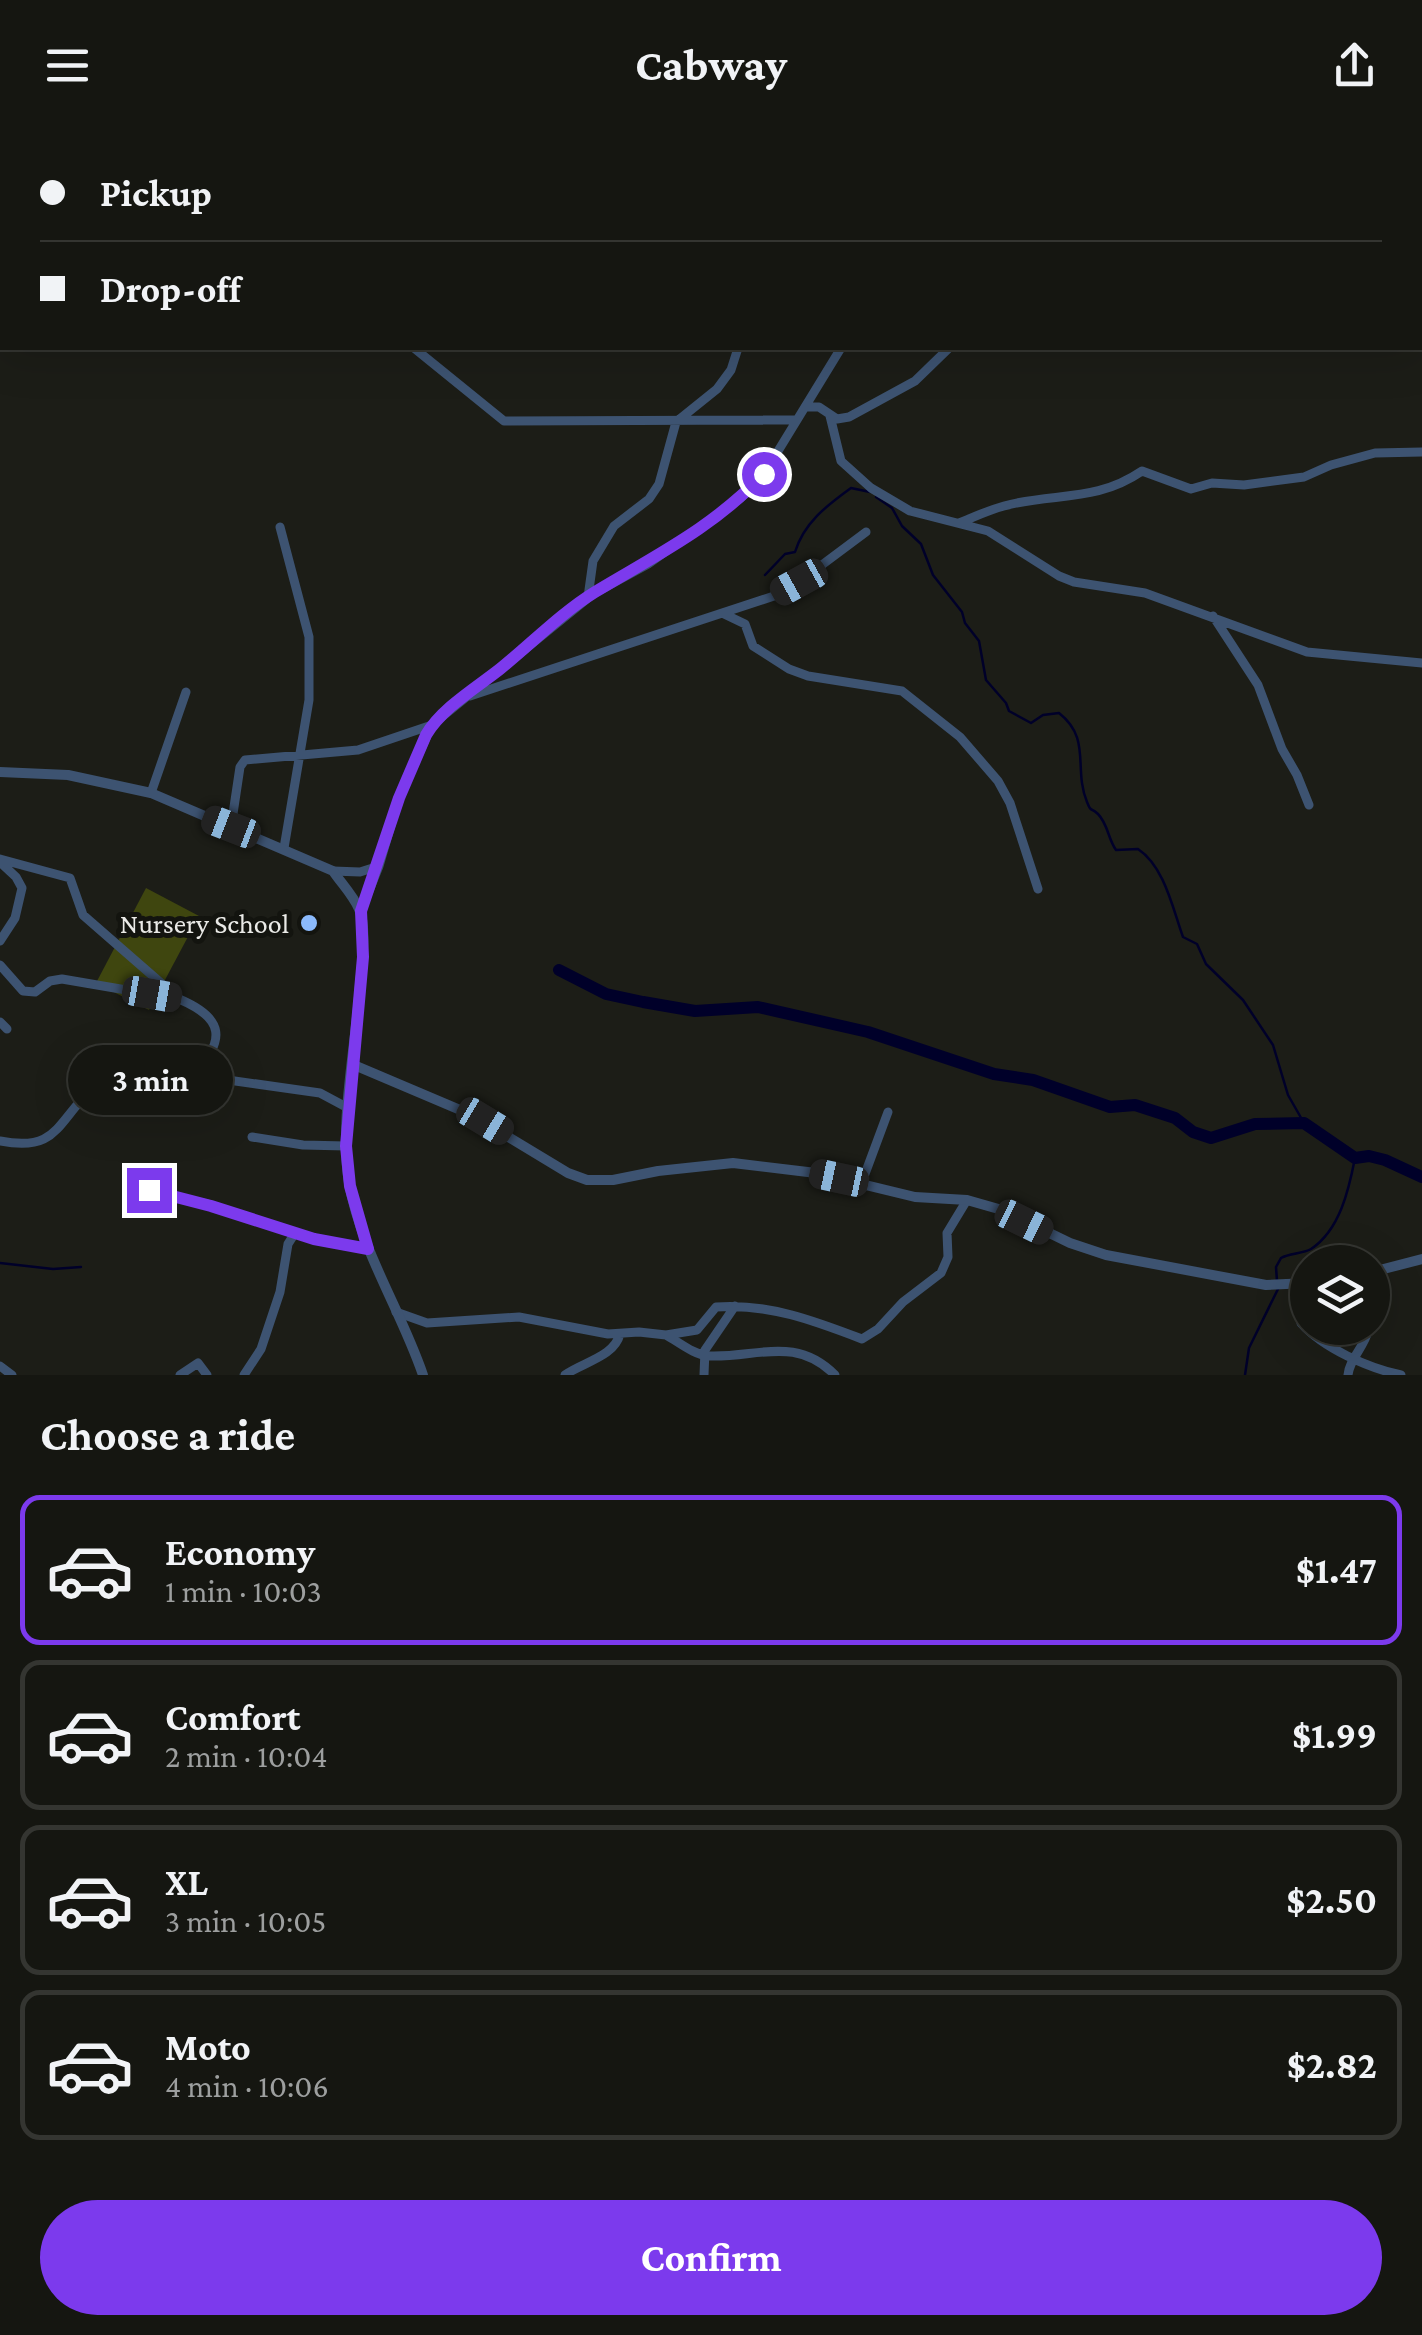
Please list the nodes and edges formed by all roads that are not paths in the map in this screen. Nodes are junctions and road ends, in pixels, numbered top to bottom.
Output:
1 (416, 350) edge
2 (737, 350) edge
3 (839, 350) edge
4 (947, 350) edge
5 (805, 407) junction
6 (830, 416) junction
7 (797, 420) junction
8 (676, 422) junction
9 (1422, 452) edge
10 (959, 523) junction
11 (280, 527) dead end
12 (866, 532) dead end
13 (588, 597) junction
14 (722, 614) junction
15 (1213, 616) junction
16 (1422, 663) edge
17 (186, 692) dead end
18 (462, 698) junction
19 (432, 725) junction
20 (300, 755) junction
21 (0, 772) edge
22 (151, 793) junction
23 (1308, 805) dead end
24 (231, 827) junction
25 (284, 848) junction
26 (0, 861) edge
27 (379, 866) junction
28 (333, 871) junction
29 (1038, 889) dead end
30 (361, 911) junction
31 (0, 941) edge
32 (0, 964) edge
33 (179, 999) junction
34 (354, 1065) junction
35 (193, 1075) junction
36 (348, 1108) junction
37 (888, 1112) dead end
38 (252, 1137) dead end
39 (0, 1141) edge
40 (346, 1146) junction
41 (862, 1182) junction
42 (149, 1190) dead end
43 (967, 1200) junction
44 (295, 1233) junction
45 (368, 1249) junction
46 (1422, 1259) edge
47 (1390, 1267) edge
48 (1290, 1283) edge
49 (735, 1306) junction
50 (396, 1312) junction
51 (620, 1334) junction
52 (666, 1335) junction
53 (1333, 1345) edge
54 (1365, 1345) edge
55 (704, 1356) junction
56 (1352, 1358) junction
57 (0, 1366) edge
58 (12, 1375) edge
59 (180, 1375) edge
60 (208, 1375) edge
61 (244, 1375) edge
62 (423, 1375) edge
63 (565, 1375) edge
64 (704, 1375) edge
65 (835, 1375) edge
66 (1348, 1375) edge
67 (1400, 1375) edge

1 - 8 street
2 - 8 street
3 - 5 street
4 - 6 street
5 - 6 street
5 - 7 street
6 - 10 street
7 - 8 street
7 - 13 street
8 - 13 street
9 - 10 street
10 - 15 street
11 - 20 street
12 - 14 street
13 - 18 street
14 - 18 street
14 - 29 street
15 - 16 street
15 - 23 street
17 - 22 street
18 - 19 street
19 - 20 street
19 - 27 street
20 - 24 street
20 - 25 street
21 - 22 street
22 - 24 street
24 - 25 street
25 - 28 street
26 - 31 street
26 - 33 street
27 - 28 street
27 - 30 street
28 - 30 street
30 - 34 street
32 - 33 street
33 - 35 street
34 - 36 street
34 - 41 street
35 - 36 street
35 - 39 street
36 - 40 street
37 - 41 street
38 - 40 street
40 - 45 street
41 - 43 street
42 - 44 street
43 - 48 street
43 - 49 street
44 - 45 street
44 - 61 street
45 - 50 street
46 - 47 street
49 - 52 street
49 - 55 street
50 - 51 street
50 - 62 street
51 - 52 street
51 - 63 street
52 - 55 street
53 - 56 street
54 - 56 street
55 - 64 street
55 - 65 street
56 - 66 street
56 - 67 street
57 - 58 street
59 - 60 street

